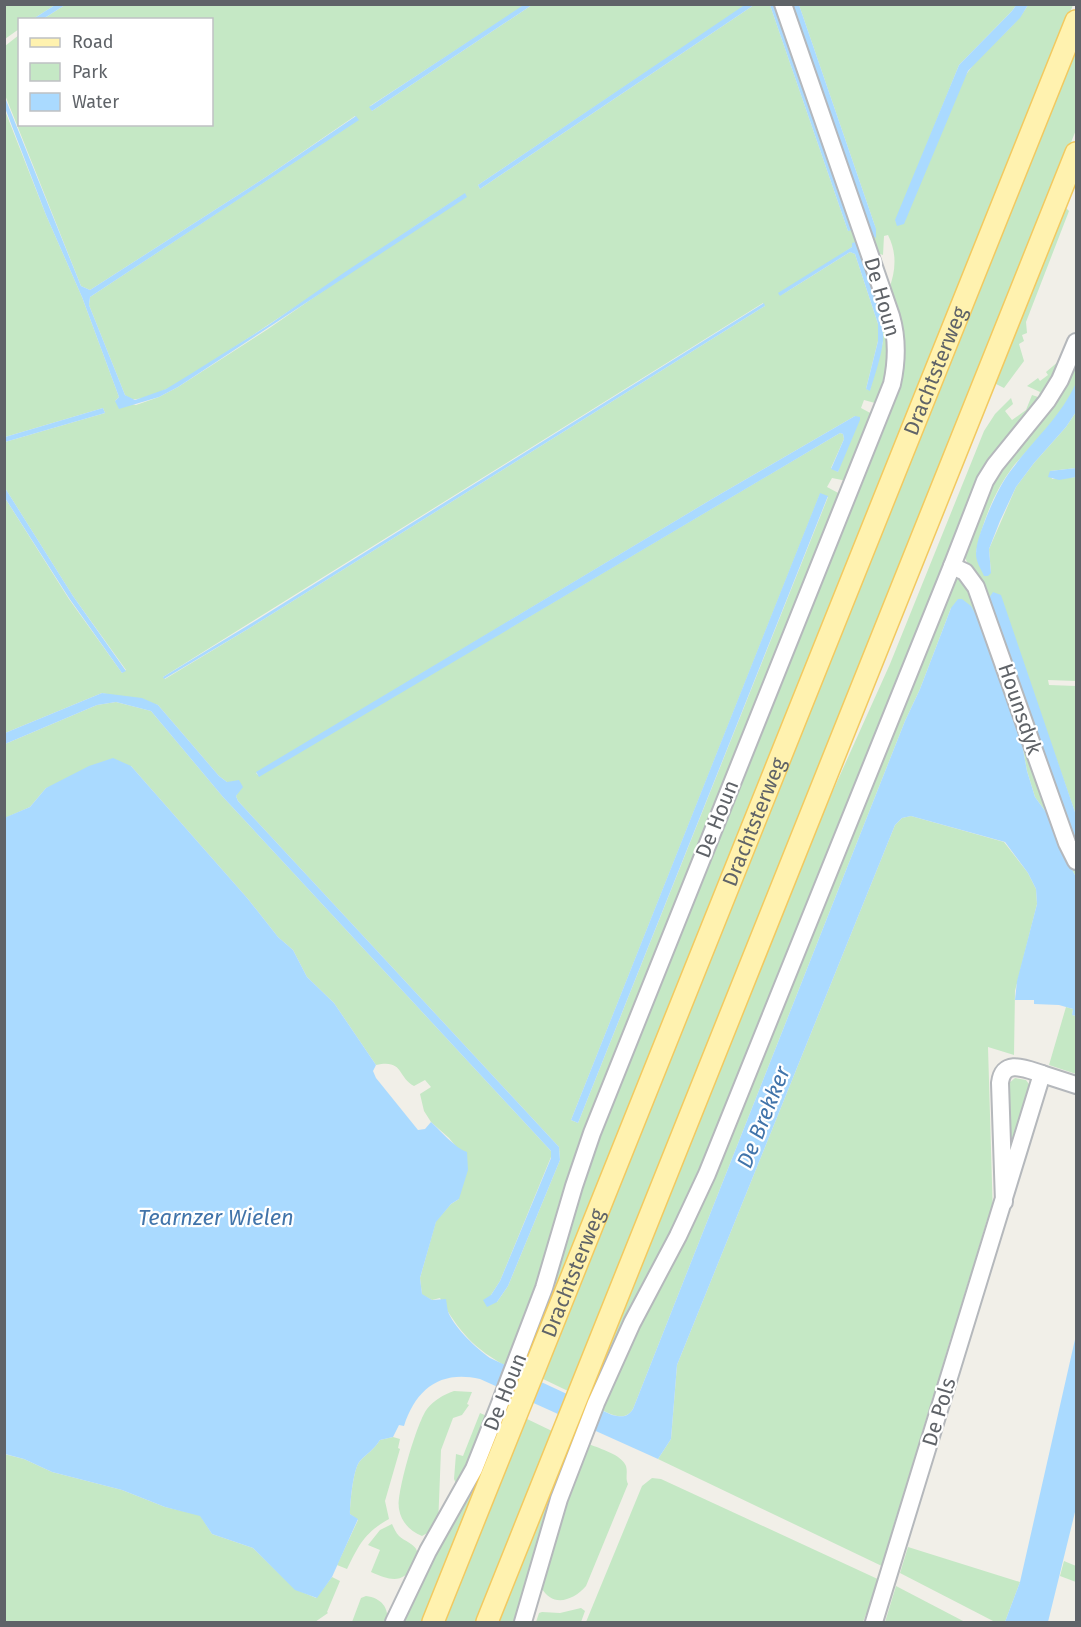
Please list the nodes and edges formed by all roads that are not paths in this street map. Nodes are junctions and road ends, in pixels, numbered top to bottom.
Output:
1 (783, 4) edge
2 (1077, 21) edge
3 (1077, 153) edge
4 (1077, 342) edge
5 (952, 566) junction
6 (1077, 861) edge
7 (1042, 1074) junction
8 (1077, 1085) edge
9 (1004, 1202) junction
10 (524, 1370) junction
11 (587, 1399) junction
12 (508, 1410) junction
13 (571, 1439) junction
14 (394, 1623) edge
15 (433, 1623) edge
16 (487, 1623) edge
17 (523, 1623) edge
18 (874, 1623) edge

1 - 10 street, De Houn
2 - 10 main road, Drachtsterweg
3 - 11 main road
4 - 5 street
5 - 6 street, Hounsdyk
5 - 11 street
7 - 8 street, De Pols
7 - 9 street, De Pols
7 - 9 street, De Pols
9 - 18 street, De Pols
10 - 12 main road, Drachtsterweg
11 - 13 main road
12 - 14 street, De Houn
12 - 15 main road, Drachtsterweg
13 - 16 main road
13 - 17 street

